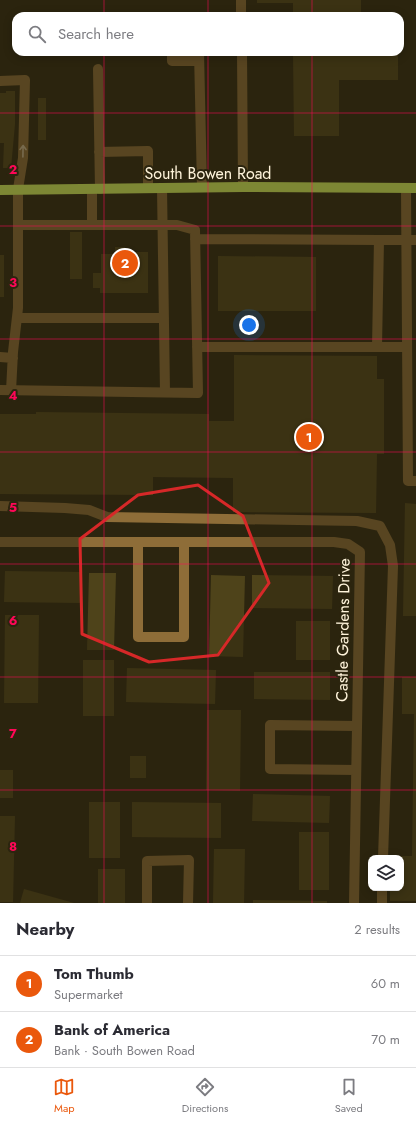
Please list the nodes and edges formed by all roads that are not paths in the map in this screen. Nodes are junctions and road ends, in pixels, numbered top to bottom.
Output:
1 (241, 0) edge
2 (241, 12) edge
3 (172, 56) edge
4 (242, 56) edge
5 (199, 57) edge
6 (98, 69) dead end
7 (0, 81) edge
8 (99, 152) junction
9 (202, 187) junction
10 (243, 187) junction
11 (148, 188) junction
12 (162, 188) junction
13 (411, 188) edge
14 (96, 189) junction
15 (0, 190) edge
16 (18, 190) junction
17 (18, 225) junction
18 (92, 225) junction
19 (162, 225) junction
20 (195, 240) junction
21 (379, 240) junction
22 (411, 240) edge
23 (411, 290) edge
24 (17, 318) junction
25 (164, 318) junction
26 (411, 323) edge
27 (197, 347) junction
28 (377, 347) junction
29 (407, 347) junction
30 (0, 357) edge
31 (13, 358) junction
32 (412, 368) edge
33 (0, 390) edge
34 (11, 390) junction
35 (165, 392) junction
36 (412, 405) edge
37 (412, 442) edge
38 (416, 480) edge
39 (0, 506) edge
40 (0, 542) edge
41 (138, 543) junction
42 (184, 543) junction
43 (357, 726) junction
44 (356, 770) junction
45 (383, 855) edge
46 (382, 891) edge
47 (147, 903) edge
48 (188, 903) edge
49 (354, 903) edge
50 (382, 903) edge

1 - 2 lane
3 - 5 lane
4 - 10 lane
5 - 9 lane
6 - 8 lane
16 -> 7 lane
8 - 11 lane
8 - 14 lane
9 - 10 main road, South Bowen Road
9 - 12 main road, South Bowen Road
10 - 13 main road, South Bowen Road
11 - 12 main road, South Bowen Road
11 - 14 main road, South Bowen Road
12 - 19 lane
13 - 22 lane
14 - 16 main road, South Bowen Road
14 - 18 lane
15 - 16 main road, South Bowen Road
16 - 17 lane
17 - 18 lane
17 - 24 lane
18 - 19 lane
19 - 20 lane
19 - 25 lane
20 - 21 lane
20 - 27 lane
21 - 22 lane
21 - 28 lane
22 - 23 lane
23 - 26 lane
24 - 25 lane
24 - 31 lane
25 - 35 lane
26 - 29 lane
27 - 28 lane
27 - 35 lane
28 - 29 lane
29 - 32 lane
30 - 31 lane
31 - 34 lane
32 - 36 lane
33 - 34 lane
34 - 35 lane
36 - 37 lane
37 - 38 lane
39 - 45 lane
40 - 41 lane, Castle Gardens Drive
41 - 42 lane, Castle Gardens Drive
41 - 42 lane
42 - 43 lane, Castle Gardens Drive
43 - 44 lane, Castle Gardens Drive
43 - 44 lane
44 - 49 lane, Castle Gardens Drive
46 - 50 lane
47 - 48 lane

